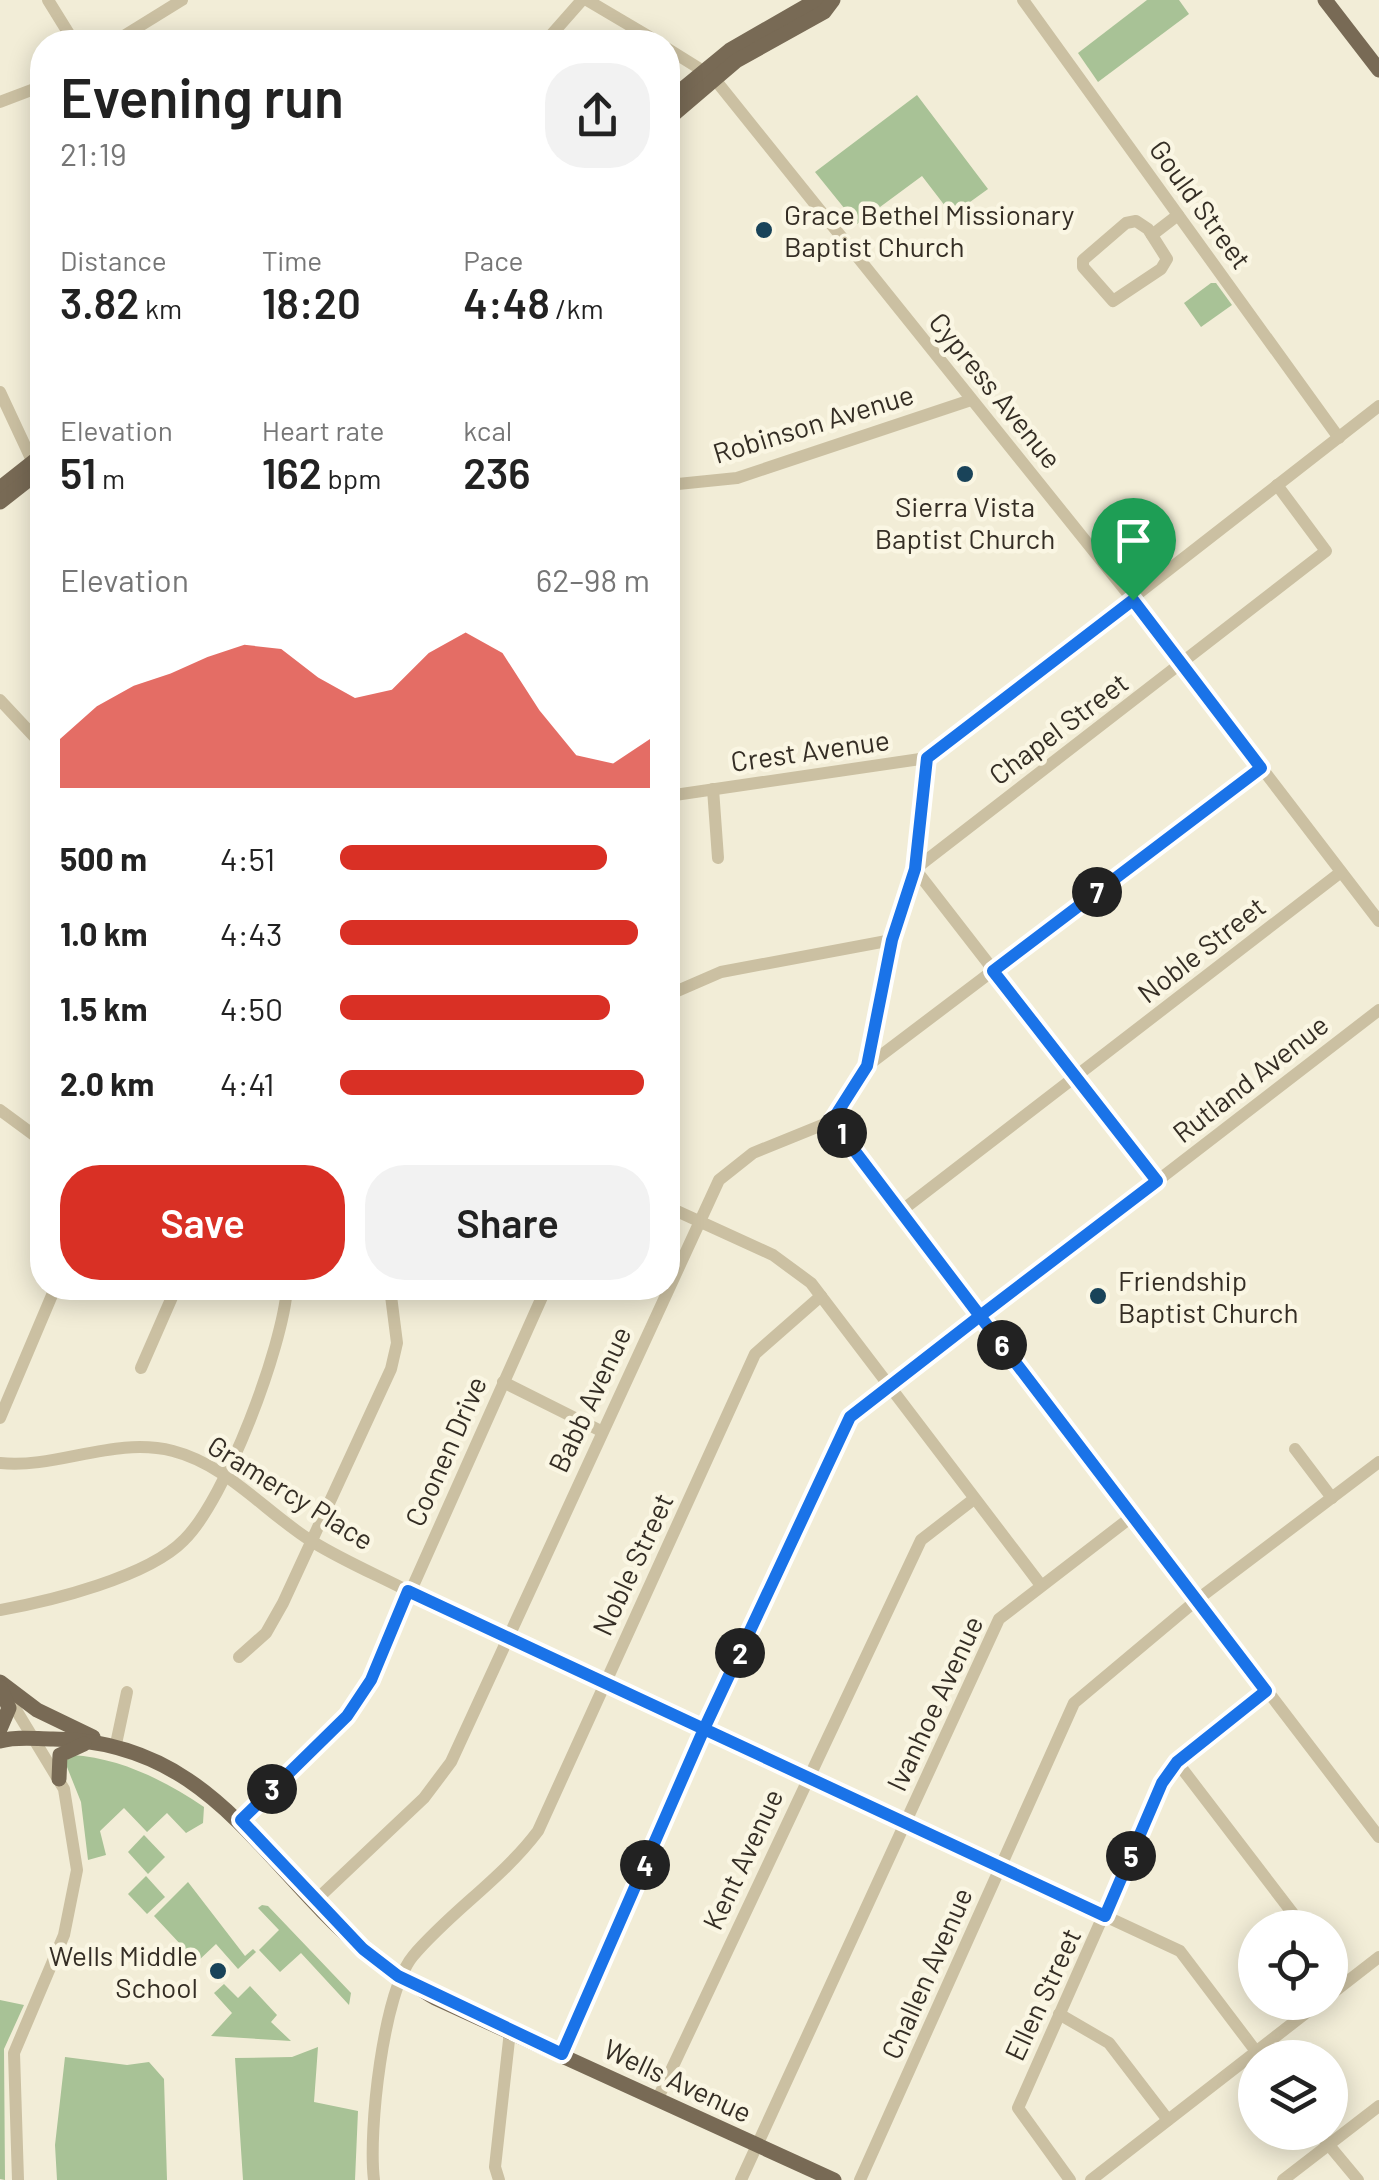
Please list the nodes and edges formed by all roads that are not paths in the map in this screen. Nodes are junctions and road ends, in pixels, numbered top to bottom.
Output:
1 (48, 0) edge
2 (182, 0) edge
3 (584, 0) edge
4 (819, 0) edge
5 (832, 0) edge
6 (1023, 0) edge
7 (1325, 0) edge
8 (67, 30) edge
9 (133, 30) edge
10 (557, 30) edge
11 (637, 30) edge
12 (680, 57) edge
13 (1379, 70) edge
14 (707, 74) junction
15 (30, 91) edge
16 (680, 93) edge
17 (0, 102) edge
18 (680, 105) edge
19 (1180, 218) junction
20 (1155, 238) junction
21 (0, 392) edge
22 (971, 400) junction
23 (1379, 406) edge
24 (1338, 438) junction
25 (30, 451) edge
26 (30, 473) edge
27 (30, 477) edge
28 (680, 485) edge
29 (1278, 485) junction
30 (0, 488) edge
31 (0, 502) edge
32 (1133, 600) junction
33 (1182, 664) junction
34 (0, 700) edge
35 (30, 732) edge
36 (927, 758) junction
37 (1261, 768) junction
38 (713, 789) junction
39 (680, 794) edge
40 (718, 858) dead end
41 (915, 869) junction
42 (1341, 872) junction
43 (1379, 921) edge
44 (892, 940) junction
45 (993, 971) junction
46 (680, 990) edge
47 (1379, 1010) edge
48 (867, 1066) junction
49 (1076, 1078) junction
50 (0, 1110) edge
51 (832, 1121) junction
52 (30, 1132) edge
53 (1157, 1181) junction
54 (901, 1211) junction
55 (680, 1213) edge
56 (698, 1223) junction
57 (680, 1262) edge
58 (821, 1296) junction
59 (50, 1300) edge
60 (171, 1300) edge
61 (286, 1300) edge
62 (392, 1300) edge
63 (541, 1300) edge
64 (662, 1300) edge
65 (980, 1316) junction
66 (141, 1368) dead end
67 (503, 1382) junction
68 (890, 1387) junction
69 (0, 1418) edge
70 (601, 1431) junction
71 (1294, 1450) dead end
72 (0, 1463) edge
73 (1378, 1466) edge
74 (224, 1476) junction
75 (1332, 1498) junction
76 (974, 1499) junction
77 (1134, 1515) junction
78 (312, 1542) junction
79 (1040, 1584) junction
80 (408, 1591) junction
81 (1198, 1599) junction
82 (0, 1610) edge
83 (508, 1640) junction
84 (240, 1658) dead end
85 (605, 1683) junction
86 (0, 1684) edge
87 (1266, 1691) junction
88 (126, 1692) dead end
89 (0, 1729) edge
90 (704, 1729) junction
91 (36, 1738) junction
92 (0, 1741) edge
93 (105, 1742) junction
94 (1177, 1762) junction
95 (808, 1777) junction
96 (58, 1778) junction
97 (241, 1820) junction
98 (906, 1823) junction
99 (1379, 1837) edge
100 (1000, 1867) junction
101 (315, 1900) junction
102 (1290, 1910) edge
103 (1105, 1916) junction
104 (1379, 1957) edge
105 (398, 1976) junction
106 (1348, 1980) edge
107 (1060, 2014) junction
108 (1299, 2020) edge
109 (510, 2031) junction
110 (1248, 2040) edge
111 (1276, 2040) edge
112 (562, 2054) junction
113 (1238, 2070) edge
114 (658, 2098) junction
115 (1379, 2106) edge
116 (1168, 2120) junction
117 (1348, 2130) edge
118 (758, 2145) junction
119 (1323, 2150) edge
120 (1332, 2150) edge
121 (18, 2180) edge
122 (374, 2180) edge
123 (499, 2180) edge
124 (741, 2180) edge
125 (834, 2180) edge
126 (860, 2180) edge
127 (1070, 2180) edge
128 (1090, 2180) edge
129 (1283, 2180) edge
130 (1358, 2180) edge

1 - 8 street
2 - 9 street
3 - 10 street
3 - 11 street
4 - 5 main road
4 - 14 main road
5 - 14 main road
6 - 19 street, Gould Street
7 - 13 main road
12 - 14 street, Cypress Avenue
14 - 16 main road
14 - 18 main road
14 - 22 street, Cypress Avenue
15 - 17 street
19 - 20 street
19 - 24 street, Gould Street
20 - 20 street
21 - 25 street
22 - 28 street, Robinson Avenue
22 - 32 street, Cypress Avenue
23 - 24 street, Crest Avenue
24 - 29 street, Crest Avenue
26 - 30 main road
27 - 31 main road
29 - 32 street, Crest Avenue
29 - 33 street, Chapel Street
32 - 33 street, Cypress Avenue
32 - 36 street, Crest Avenue
33 - 37 street, Cypress Avenue
33 - 41 street, Chapel Street
34 - 35 street
36 - 38 street, Crest Avenue
36 - 41 street
37 - 42 street, Cypress Avenue
37 - 45 street
38 - 39 street, Crest Avenue
38 - 40 street
41 - 44 street
41 - 45 street
42 - 43 street, Cypress Avenue
42 - 49 street, Noble Street
44 - 46 street
44 - 48 street
45 - 48 street
45 - 49 street
47 - 53 street, Rutland Avenue
48 - 51 street
49 - 53 street
49 - 54 street, Noble Street
50 - 52 street
51 - 54 street
51 - 56 street, Babb Avenue
53 - 65 street, Rutland Avenue
54 - 65 street
55 - 56 street
56 - 57 street, Babb Avenue
56 - 58 street
58 - 68 street
58 - 85 street, Noble Street
59 - 69 street
60 - 66 street
61 - 74 street
62 - 78 street
63 - 67 street, Coonen Drive
64 - 70 street, Babb Avenue
65 - 68 street, Rutland Avenue
65 - 77 street
67 - 70 street
67 - 80 street, Coonen Drive
68 - 76 street
68 - 90 street, Rutland Avenue
70 - 83 street, Babb Avenue
71 - 75 street
72 - 74 street, Gramercy Place
73 - 75 street, Challen Avenue
74 - 78 street, Gramercy Place
74 - 82 street
75 - 81 street, Challen Avenue
76 - 79 street
76 - 95 street, Kent Avenue
77 - 79 street, Ivanhoe Avenue
77 - 81 street
78 - 80 street, Gramercy Place
78 - 84 street
79 - 98 street, Ivanhoe Avenue
80 - 83 street, Gramercy Place
80 - 97 street, Coonen Drive
81 - 87 street
81 - 100 street, Challen Avenue
83 - 85 street, Gramercy Place
83 - 101 street, Babb Avenue
85 - 90 street, Gramercy Place
85 - 105 street, Noble Street
86 - 89 main road
86 - 91 street
86 - 93 main road
87 - 94 street, Ellen Street
87 - 99 street
88 - 93 street
90 - 95 street, Gramercy Place
90 - 112 street, Rutland Avenue
91 - 92 main road, Wells Avenue
91 - 93 main road, Wells Avenue
91 - 96 street
93 - 96 main road
93 - 97 main road, Wells Avenue
94 - 102 street
94 - 103 street, Ellen Street
95 - 98 street, Gramercy Place
95 - 114 street, Kent Avenue
96 - 121 street
97 - 101 main road, Wells Avenue
98 - 100 street, Gramercy Place
98 - 118 street, Ivanhoe Avenue
100 - 103 street, Gramercy Place
100 - 126 street, Challen Avenue
101 - 105 main road, Wells Avenue
103 - 107 street, Ellen Street
103 - 110 street, Gramercy Place
104 - 106 street
105 - 109 main road, Wells Avenue
105 - 122 street, Noble Street
107 - 116 street
107 - 127 street, Ellen Street
108 - 111 street
109 - 112 main road, Wells Avenue
109 - 123 street
112 - 114 main road, Wells Avenue
113 - 116 street
114 - 118 main road, Wells Avenue
115 - 117 street
116 - 128 street
118 - 124 street, Ivanhoe Avenue
118 - 125 main road, Wells Avenue
119 - 129 street
120 - 130 street

